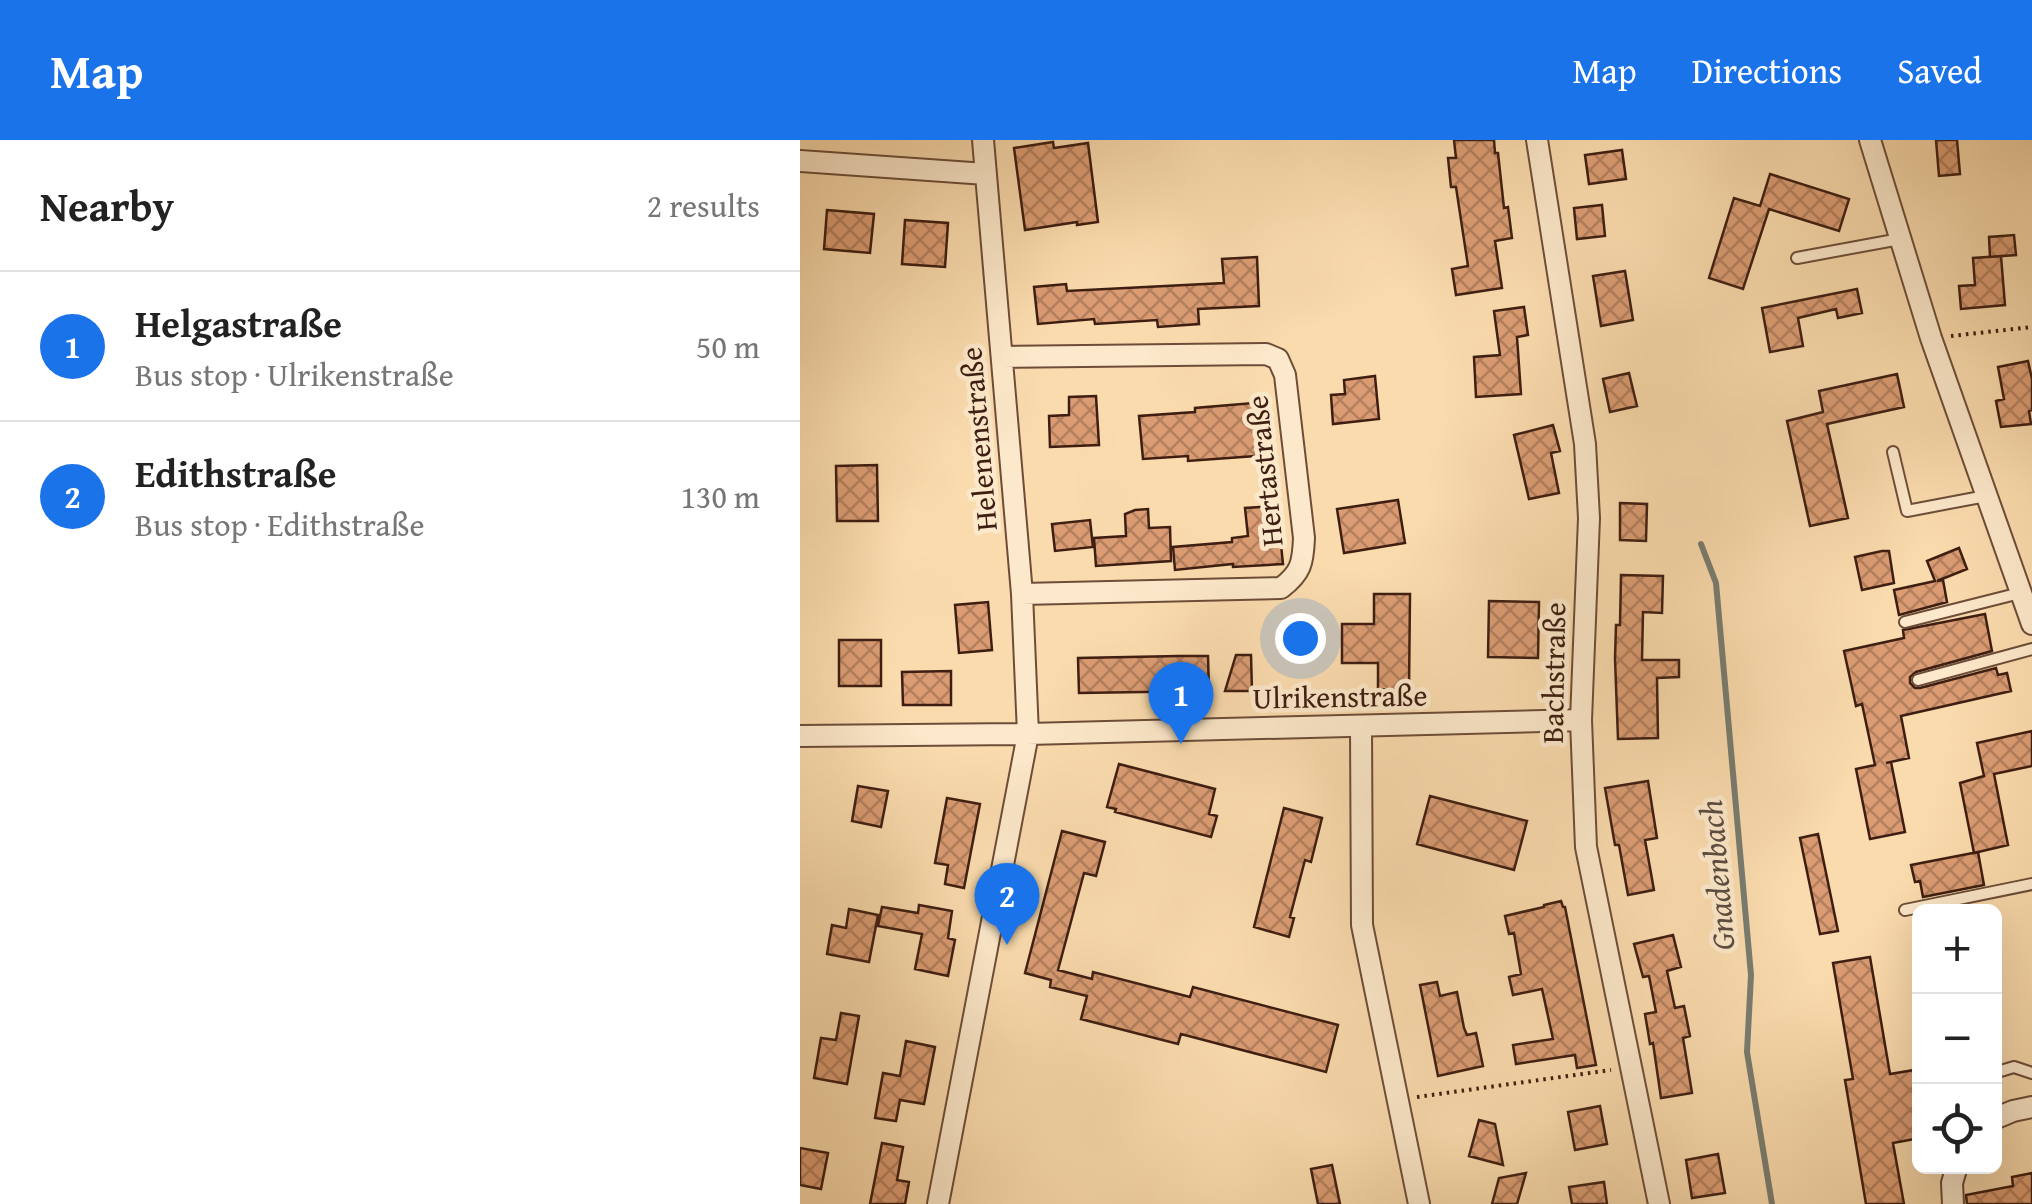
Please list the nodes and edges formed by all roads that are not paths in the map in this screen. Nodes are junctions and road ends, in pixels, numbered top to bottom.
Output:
1 (984, 140) edge
2 (1536, 140) edge
3 (1870, 140) edge
4 (800, 162) edge
5 (986, 174) junction
6 (1900, 238) junction
7 (1797, 258) dead end
8 (1002, 358) junction
9 (1893, 452) dead end
10 (1986, 496) junction
11 (2020, 593) junction
12 (1022, 594) junction
13 (1905, 622) dead end
14 (2032, 624) edge
15 (2032, 649) edge
16 (1918, 680) dead end
17 (1581, 720) junction
18 (1361, 727) junction
19 (1028, 734) junction
20 (800, 736) edge
21 (2032, 884) edge
22 (1905, 910) dead end
23 (2002, 1071) edge
24 (2032, 1073) edge
25 (2032, 1108) edge
26 (2002, 1116) edge
27 (1955, 1174) edge
28 (938, 1204) edge
29 (1419, 1204) edge
30 (1659, 1204) edge
31 (1953, 1204) edge

1 - 5 street, Helenenstraße
2 - 17 street, Bachstraße
3 - 6 street
4 - 5 street
5 - 8 street, Helenenstraße
6 - 7 lane
6 - 10 street
8 - 12 street, Helenenstraße
8 - 12 street, Hertastraße
9 - 10 lane
10 - 11 street
11 - 13 lane
11 - 14 street
12 - 19 street, Helenenstraße
15 - 16 lane
17 - 18 street, Ulrikenstraße
17 - 30 street, Bachstraße
18 - 19 street, Ulrikenstraße
18 - 29 street
19 - 20 street, Ulrikenstraße
19 - 28 street, Helenenstraße
21 - 22 lane
23 - 24 lane
25 - 26 street
27 - 31 street

